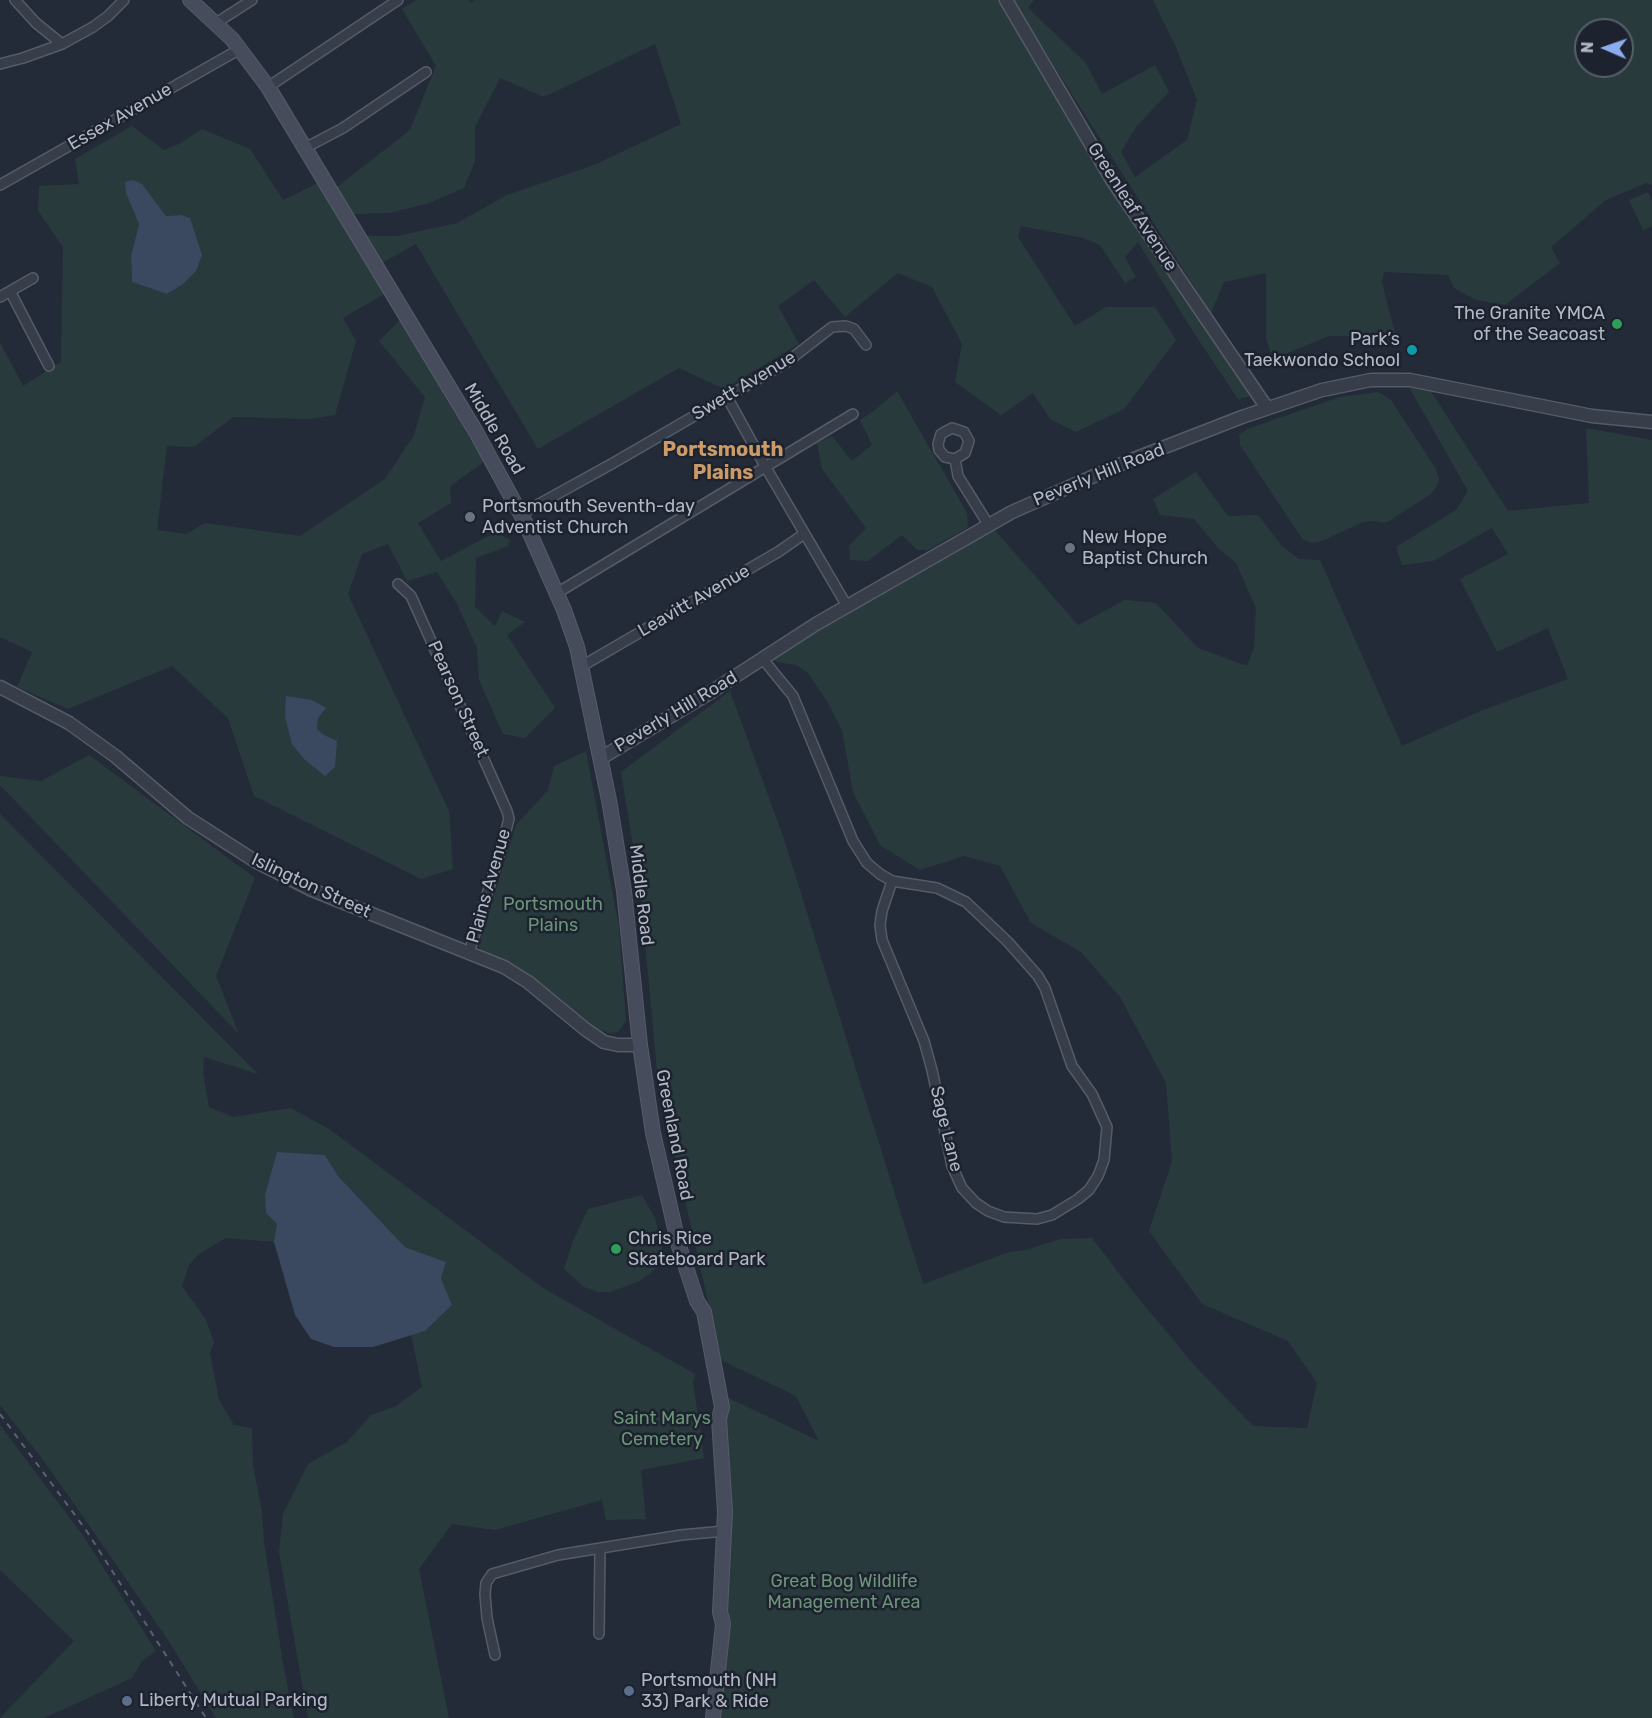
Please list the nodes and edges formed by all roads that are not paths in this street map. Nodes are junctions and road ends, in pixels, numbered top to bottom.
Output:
1 (15, 0) edge
2 (124, 0) edge
3 (190, 0) edge
4 (252, 0) edge
5 (398, 0) edge
6 (1006, 0) edge
7 (216, 23) junction
8 (62, 44) junction
9 (240, 50) junction
10 (0, 64) edge
11 (426, 72) dead end
12 (268, 87) junction
13 (305, 148) junction
14 (0, 185) edge
15 (33, 278) dead end
16 (10, 291) junction
17 (0, 297) edge
18 (866, 345) dead end
19 (49, 366) dead end
20 (727, 397) junction
21 (1267, 408) junction
22 (853, 414) dead end
23 (1652, 422) edge
24 (955, 459) dead end
25 (765, 466) junction
26 (521, 514) junction
27 (988, 524) junction
28 (804, 534) junction
29 (398, 584) dead end
30 (557, 593) junction
31 (848, 606) junction
32 (762, 658) junction
33 (582, 666) junction
34 (0, 687) edge
35 (601, 758) junction
36 (509, 819) joint
37 (892, 881) junction
38 (469, 953) junction
39 (640, 1045) junction
40 (725, 1531) junction
41 (600, 1549) junction
42 (720, 1612) junction
43 (599, 1634) dead end
44 (495, 1655) dead end
45 (704, 1718) edge
46 (713, 1718) edge

1 - 8 street
2 - 8 street
3 - 7 main road, Middle Road
4 - 7 street
5 - 12 street
6 - 21 street, Greenleaf Avenue
7 - 9 main road, Middle Road
8 - 10 street
9 - 12 main road, Middle Road
9 - 14 street, Essex Avenue
11 - 13 street
12 - 13 main road, Middle Road
13 - 26 main road, Middle Road
15 - 16 street
16 - 17 street
16 - 19 street
18 - 20 street, Swett Avenue
20 - 25 street
20 - 26 street, Swett Avenue
21 - 23 street, Peverly Hill Road
21 - 27 street, Peverly Hill Road
22 - 25 street
24 - 27 street
25 - 28 street
25 - 30 street
26 - 30 main road, Middle Road
27 - 31 street, Peverly Hill Road
28 - 31 street
28 - 33 street, Leavitt Avenue
29 - 36 street, Pearson Street
30 - 33 main road, Middle Road
31 - 32 street, Peverly Hill Road
32 - 35 street, Peverly Hill Road
32 - 37 street, Sage Lane
33 - 35 main road, Middle Road
34 - 38 street, Islington Street
35 - 39 main road, Middle Road
36 - 38 street, Plains Avenue
37 - 37 street, Sage Lane
38 - 39 street, Islington Street
39 - 40 main road, Greenland Road
40 - 41 street
40 - 42 main road, Greenland Road
41 - 43 street
41 - 44 street
42 - 45 main road, Greenland Road
42 - 46 main road, Greenland Road

